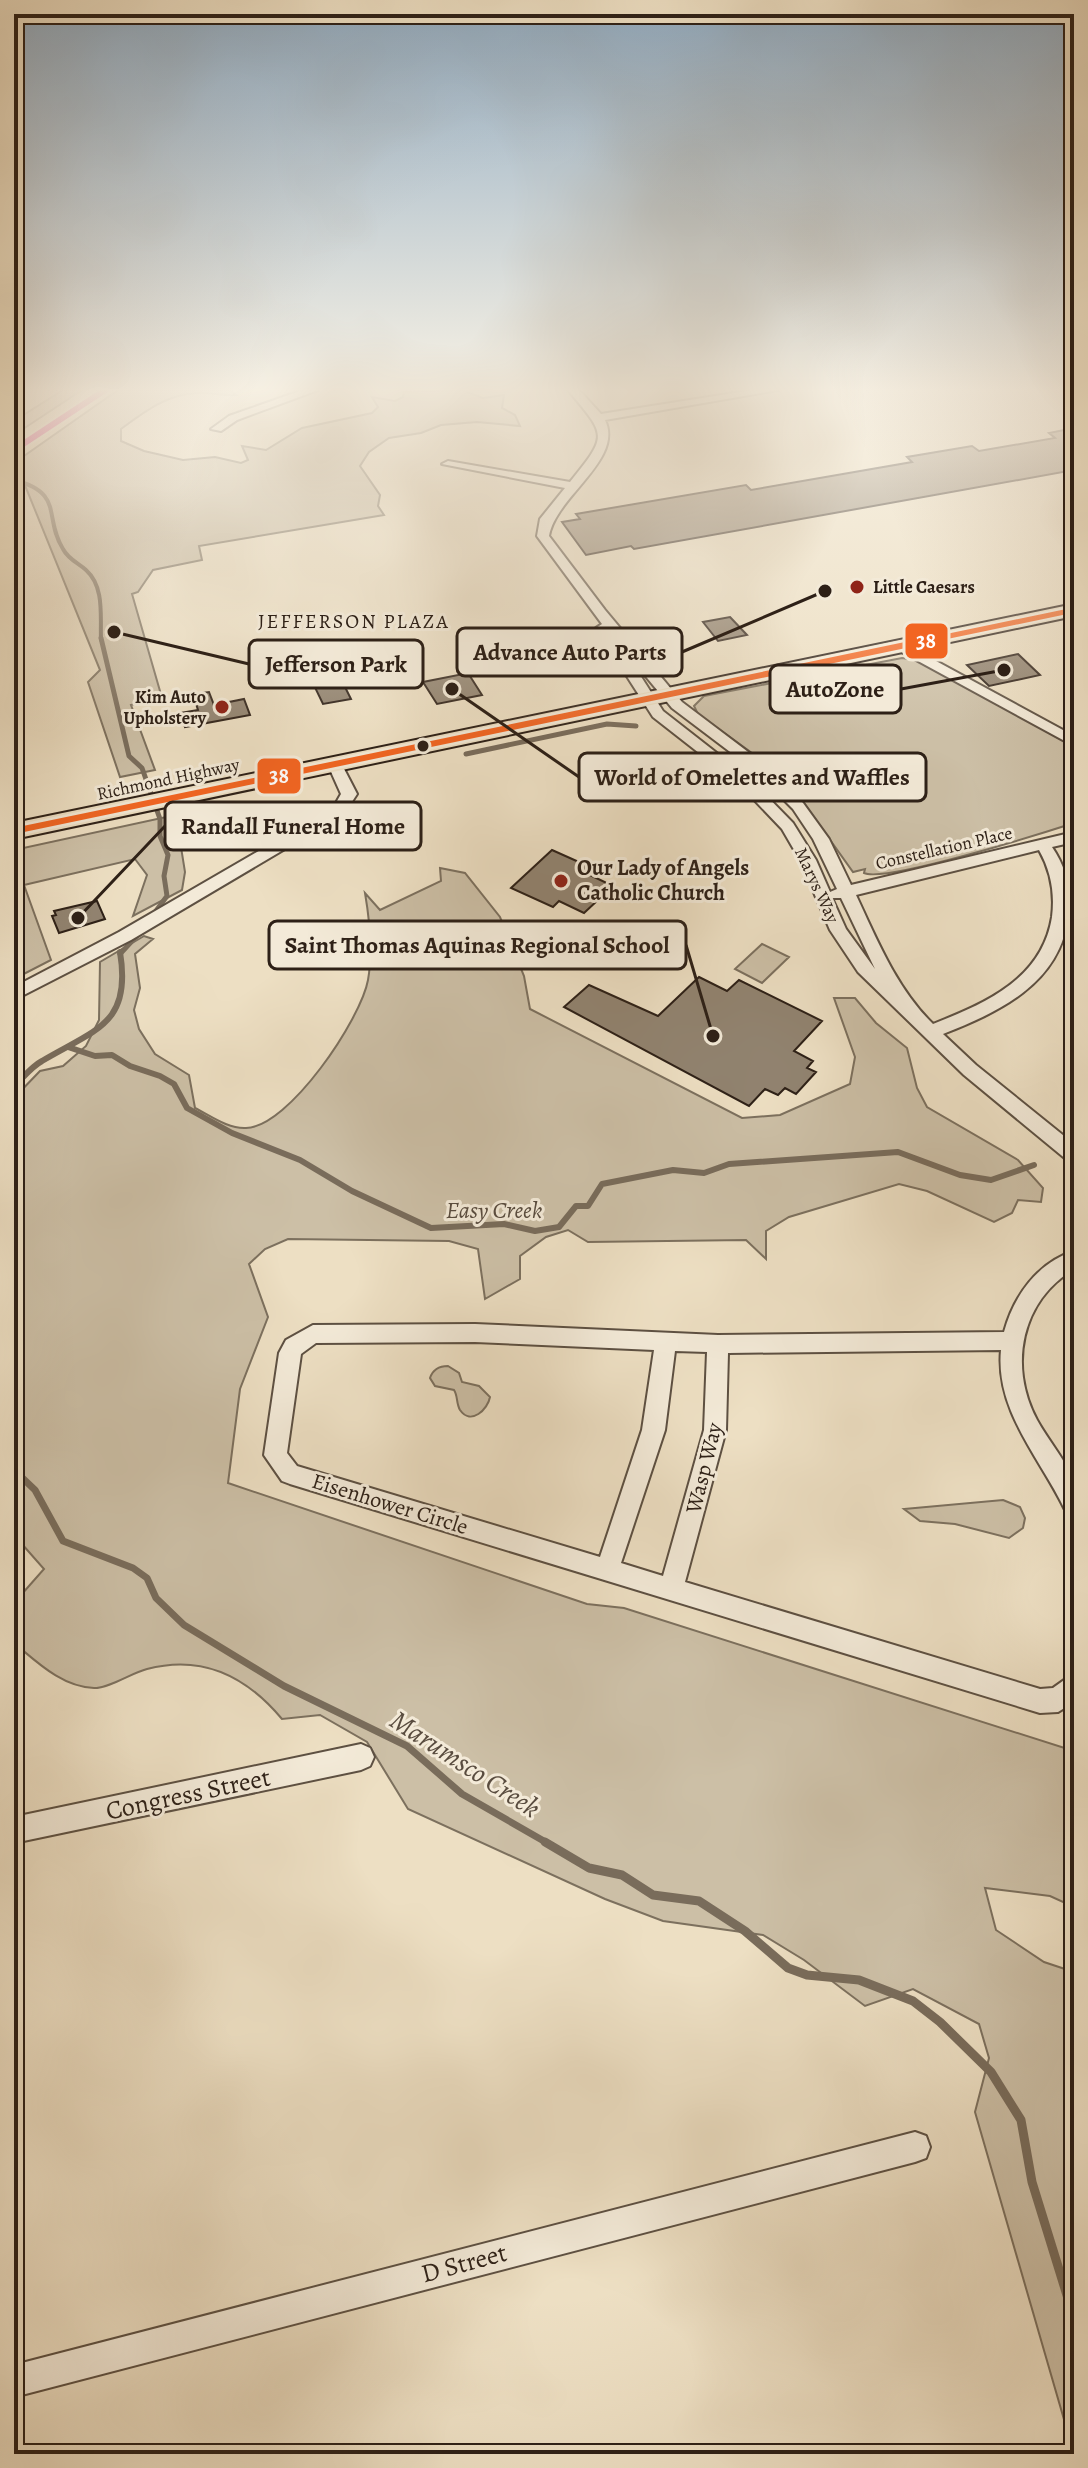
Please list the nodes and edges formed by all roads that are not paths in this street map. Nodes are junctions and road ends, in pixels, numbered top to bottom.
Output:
1 (557, 505) edge
2 (1074, 591) edge
3 (1074, 610) edge
4 (901, 646) junction
5 (652, 689) junction
6 (1074, 742) edge
7 (335, 765) junction
8 (193, 784) junction
9 (115, 800) junction
10 (14, 810) edge
11 (14, 831) edge
12 (1074, 837) edge
13 (1043, 845) junction
14 (847, 892) junction
15 (824, 897) junction
16 (14, 994) edge
17 (910, 1012) junction
18 (930, 1032) junction
19 (1074, 1155) edge
20 (1074, 1259) edge
21 (1011, 1341) junction
22 (665, 1343) junction
23 (718, 1344) junction
24 (1074, 1505) edge
25 (607, 1570) junction
26 (671, 1589) junction
27 (1074, 1685) edge
28 (361, 1757) dead end
29 (14, 1830) edge
30 (915, 2147) dead end
31 (14, 2381) edge

1 - 5 street
2 - 5 main road, Richmond Highway
3 - 4 main road, Richmond Highway
4 - 5 main road, Richmond Highway
4 - 6 street
5 - 7 main road, Richmond Highway
5 - 8 main road, Richmond Highway
5 - 14 street, Marys Way
5 - 15 street, Marys Way
7 - 8 main road, Richmond Highway
7 - 16 street
8 - 9 main road, Richmond Highway
9 - 10 main road, Richmond Highway
9 - 11 main road, Richmond Highway
12 - 13 street, Constellation Place
13 - 14 street, Constellation Place
13 - 18 street
14 - 15 street, Constellation Place
14 - 17 street, Marys Way
15 - 17 street, Marys Way
17 - 18 street, Marys Way
18 - 19 street, Marys Way
20 - 21 street
21 - 23 street, Eisenhower Circle
21 - 24 street
22 - 23 street, Eisenhower Circle
22 - 25 street
22 - 25 street, Eisenhower Circle
23 - 26 street, Wasp Way
25 - 26 street, Eisenhower Circle
26 - 27 street, Eisenhower Circle
28 - 29 street, Congress Street
30 - 31 street, D Street

